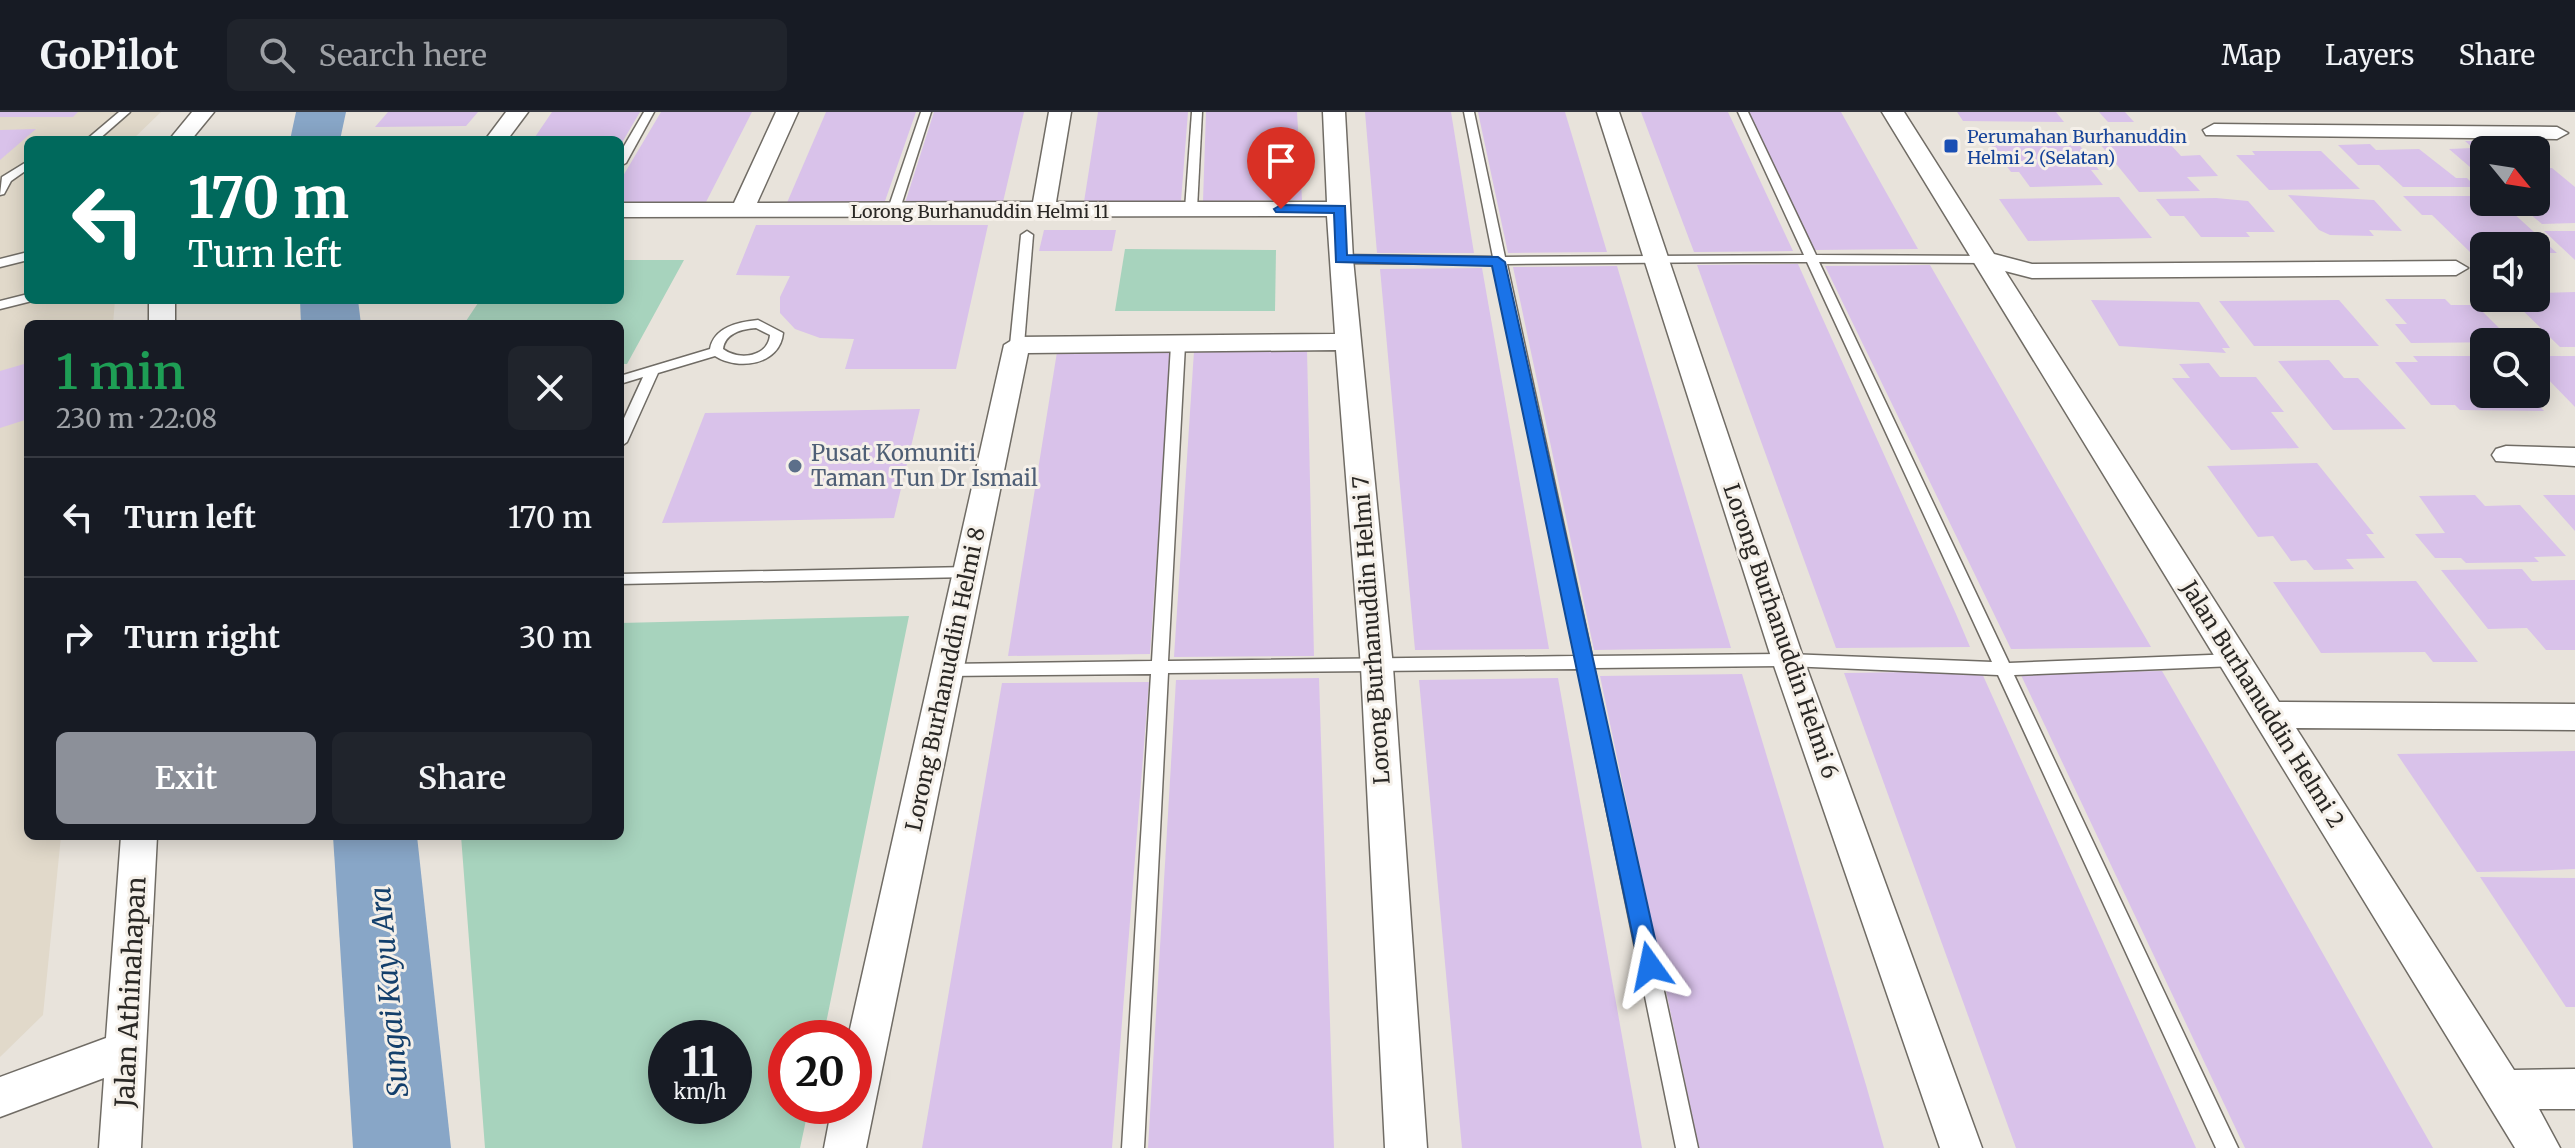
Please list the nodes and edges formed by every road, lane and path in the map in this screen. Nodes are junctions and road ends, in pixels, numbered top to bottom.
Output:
1 (125, 112) edge
2 (203, 112) edge
3 (517, 112) edge
4 (649, 112) edge
5 (787, 112) edge
6 (926, 112) edge
7 (1060, 112) edge
8 (1197, 112) edge
9 (1334, 112) edge
10 (1469, 112) edge
11 (1608, 112) edge
12 (1743, 112) edge
13 (1893, 112) edge
14 (2531, 112) edge
15 (2214, 130) dead end
16 (2557, 133) junction
17 (96, 136) edge
18 (183, 136) edge
19 (499, 136) edge
20 (2575, 148) edge
21 (624, 156) edge
22 (24, 167) edge
23 (0, 192) edge
24 (1191, 209) junction
25 (1340, 209) junction
26 (624, 210) edge
27 (742, 210) junction
28 (1043, 211) junction
29 (893, 212) junction
30 (1027, 235) dead end
31 (24, 257) edge
32 (1812, 257) junction
33 (1658, 258) junction
34 (1341, 259) junction
35 (1986, 259) junction
36 (1498, 262) junction
37 (0, 263) edge
38 (2456, 268) dead end
39 (24, 299) edge
40 (0, 305) edge
41 (1349, 342) junction
42 (1017, 345) junction
43 (1178, 345) junction
44 (717, 351) dead end
45 (653, 370) junction
46 (624, 379) edge
47 (624, 433) edge
48 (2506, 455) dead end
49 (2575, 457) edge
50 (969, 572) junction
51 (624, 579) edge
52 (1788, 660) junction
53 (2235, 660) junction
54 (1587, 664) junction
55 (1377, 667) junction
56 (2006, 669) junction
57 (945, 670) junction
58 (1162, 670) junction
59 (2270, 715) junction
60 (2575, 717) edge
61 (139, 840) edge
62 (872, 1020) edge
63 (127, 1050) junction
64 (2575, 1089) edge
65 (2504, 1090) junction
66 (0, 1097) edge
67 (850, 1124) edge
68 (120, 1148) edge
69 (845, 1148) edge
70 (1133, 1148) edge
71 (1406, 1148) edge
72 (1687, 1148) edge
73 (1961, 1148) edge
74 (2227, 1148) edge
75 (2539, 1148) edge

1 - 17 lane
2 - 18 street
3 - 19 street
4 - 21 lane
5 - 27 street
6 - 29 lane
7 - 28 street
8 - 24 lane
9 - 25 street, Lorong Burhanuddin Helmi 7
10 - 36 lane
11 - 33 street, Lorong Burhanuddin Helmi 6
12 - 32 lane
13 - 35 street, Jalan Burhanuddin Helmi 2
14 - 16 street
15 - 16 street
16 - 20 street
22 - 23 lane
24 - 25 street, Lorong Burhanuddin Helmi 11
24 - 28 street, Lorong Burhanuddin Helmi 11
25 - 34 street, Lorong Burhanuddin Helmi 7
26 - 27 street, Lorong Burhanuddin Helmi 11
27 - 29 street, Lorong Burhanuddin Helmi 11
28 - 29 street, Lorong Burhanuddin Helmi 11
30 - 42 lane
31 - 37 lane
32 - 33 lane
32 - 35 lane
32 - 56 lane
33 - 36 lane
33 - 52 street, Lorong Burhanuddin Helmi 6
34 - 36 lane
34 - 41 street, Lorong Burhanuddin Helmi 7
35 - 38 street
35 - 53 street, Jalan Burhanuddin Helmi 2
36 - 54 lane
39 - 40 lane
41 - 43 street
41 - 55 street, Lorong Burhanuddin Helmi 7
42 - 43 street
42 - 50 street, Lorong Burhanuddin Helmi 8
43 - 58 lane
44 - 45 lane
45 - 46 lane
45 - 47 lane
48 - 49 street
50 - 51 lane
50 - 57 street, Lorong Burhanuddin Helmi 8
52 - 54 lane
52 - 56 lane
52 - 73 street, Lorong Burhanuddin Helmi 6
53 - 56 lane
53 - 59 street, Jalan Burhanuddin Helmi 2
54 - 55 lane
54 - 72 lane
55 - 58 lane
55 - 71 street, Lorong Burhanuddin Helmi 7
56 - 74 lane
57 - 58 lane
57 - 62 street, Lorong Burhanuddin Helmi 8
58 - 70 lane
59 - 60 street
59 - 65 street, Jalan Burhanuddin Helmi 2
61 - 63 street, Jalan Athinahapan
63 - 66 street
63 - 68 street, Jalan Athinahapan
64 - 65 street
65 - 75 street, Jalan Burhanuddin Helmi 2
67 - 69 street, Lorong Burhanuddin Helmi 8

